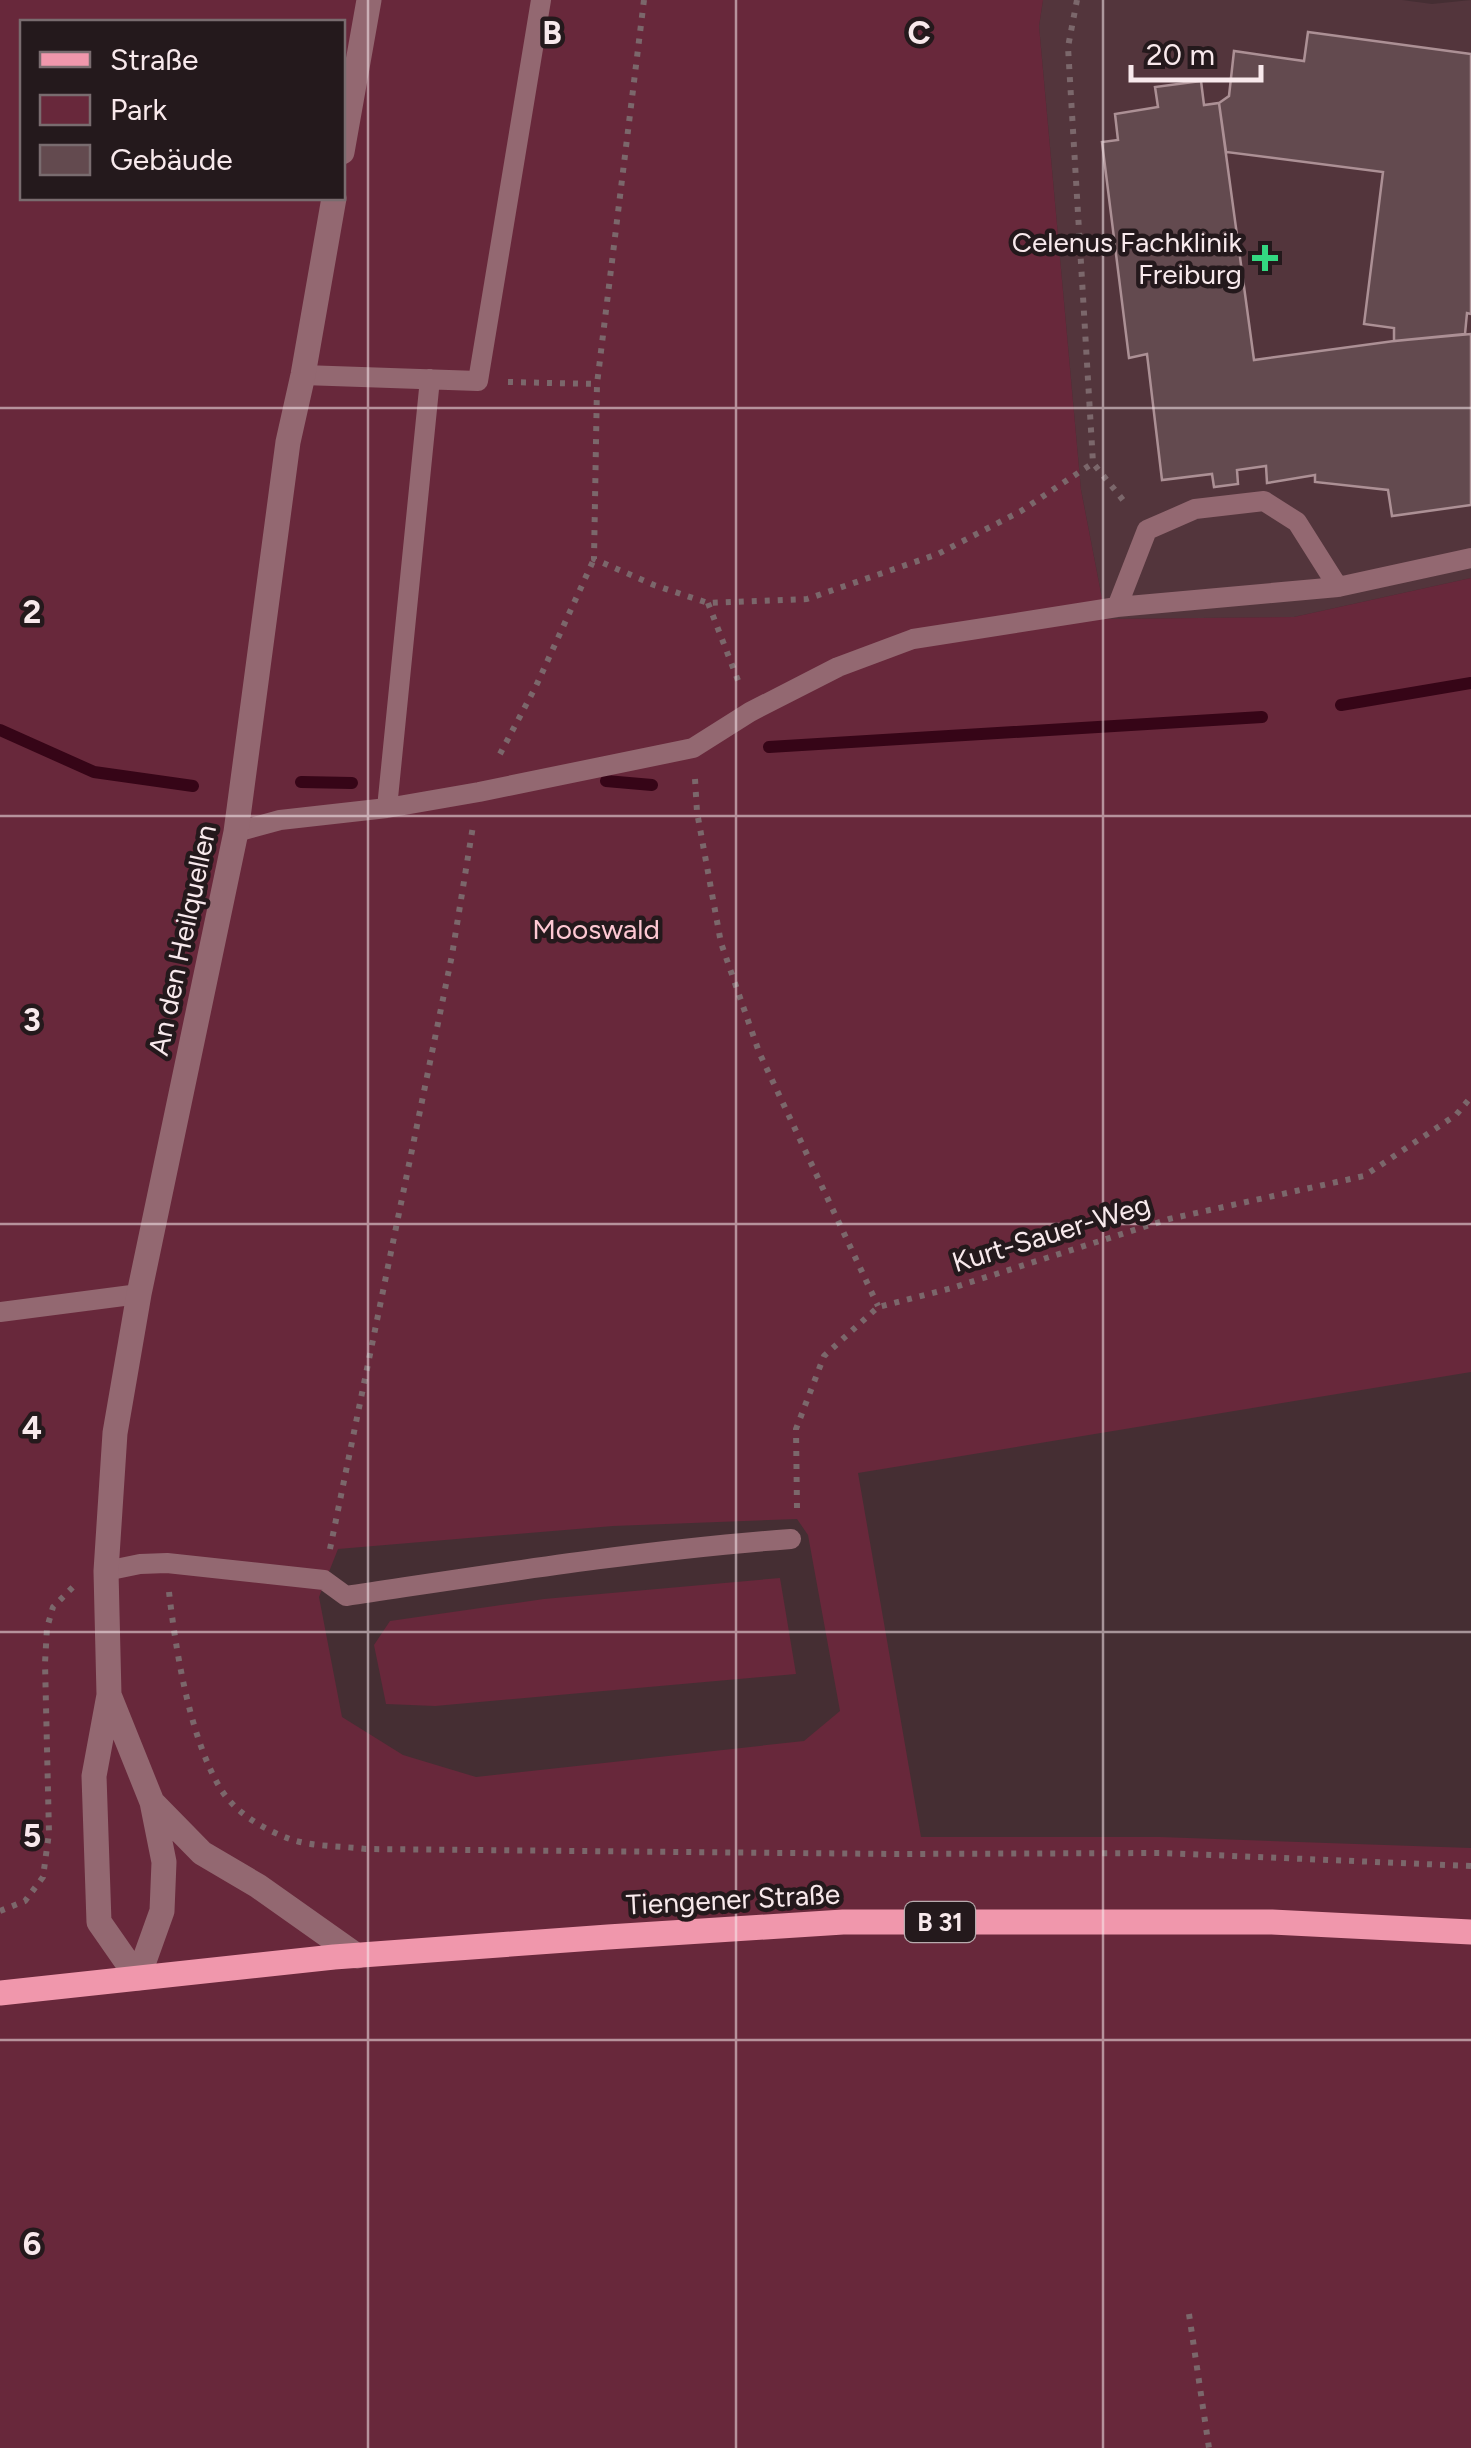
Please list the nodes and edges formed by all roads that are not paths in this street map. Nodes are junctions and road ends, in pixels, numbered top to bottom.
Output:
1 (369, 0) edge
2 (541, 0) edge
3 (345, 135) edge
4 (334, 200) edge
5 (303, 375) junction
6 (430, 379) junction
7 (1471, 558) edge
8 (1338, 587) junction
9 (1118, 607) junction
10 (387, 808) junction
11 (236, 832) junction
12 (138, 1294) junction
13 (0, 1312) edge
14 (791, 1539) road end
15 (106, 1570) junction
16 (109, 1695) junction
17 (152, 1802) junction
18 (1471, 1932) edge
19 (356, 1956) junction
20 (138, 1978) junction
21 (0, 1993) edge

1 - 3 street
2 - 6 lane
4 - 5 street, An den Heilquellen
5 - 6 lane
5 - 11 street, An den Heilquellen
6 - 10 lane
7 - 8 lane
8 - 9 lane
8 - 9 lane
9 - 10 lane
10 - 11 lane
11 - 12 street, An den Heilquellen
12 - 13 lane
12 - 15 street, An den Heilquellen
14 - 15 lane
15 - 16 street, An den Heilquellen
16 - 17 street, An den Heilquellen
16 - 20 street, An den Heilquellen
17 - 19 street, An den Heilquellen
17 - 20 street, An den Heilquellen
18 - 19 main road, Tiengener Straße / B 31
19 - 20 main road, Tiengener Straße / B 31
20 - 21 main road, Tiengener Straße / B 31

